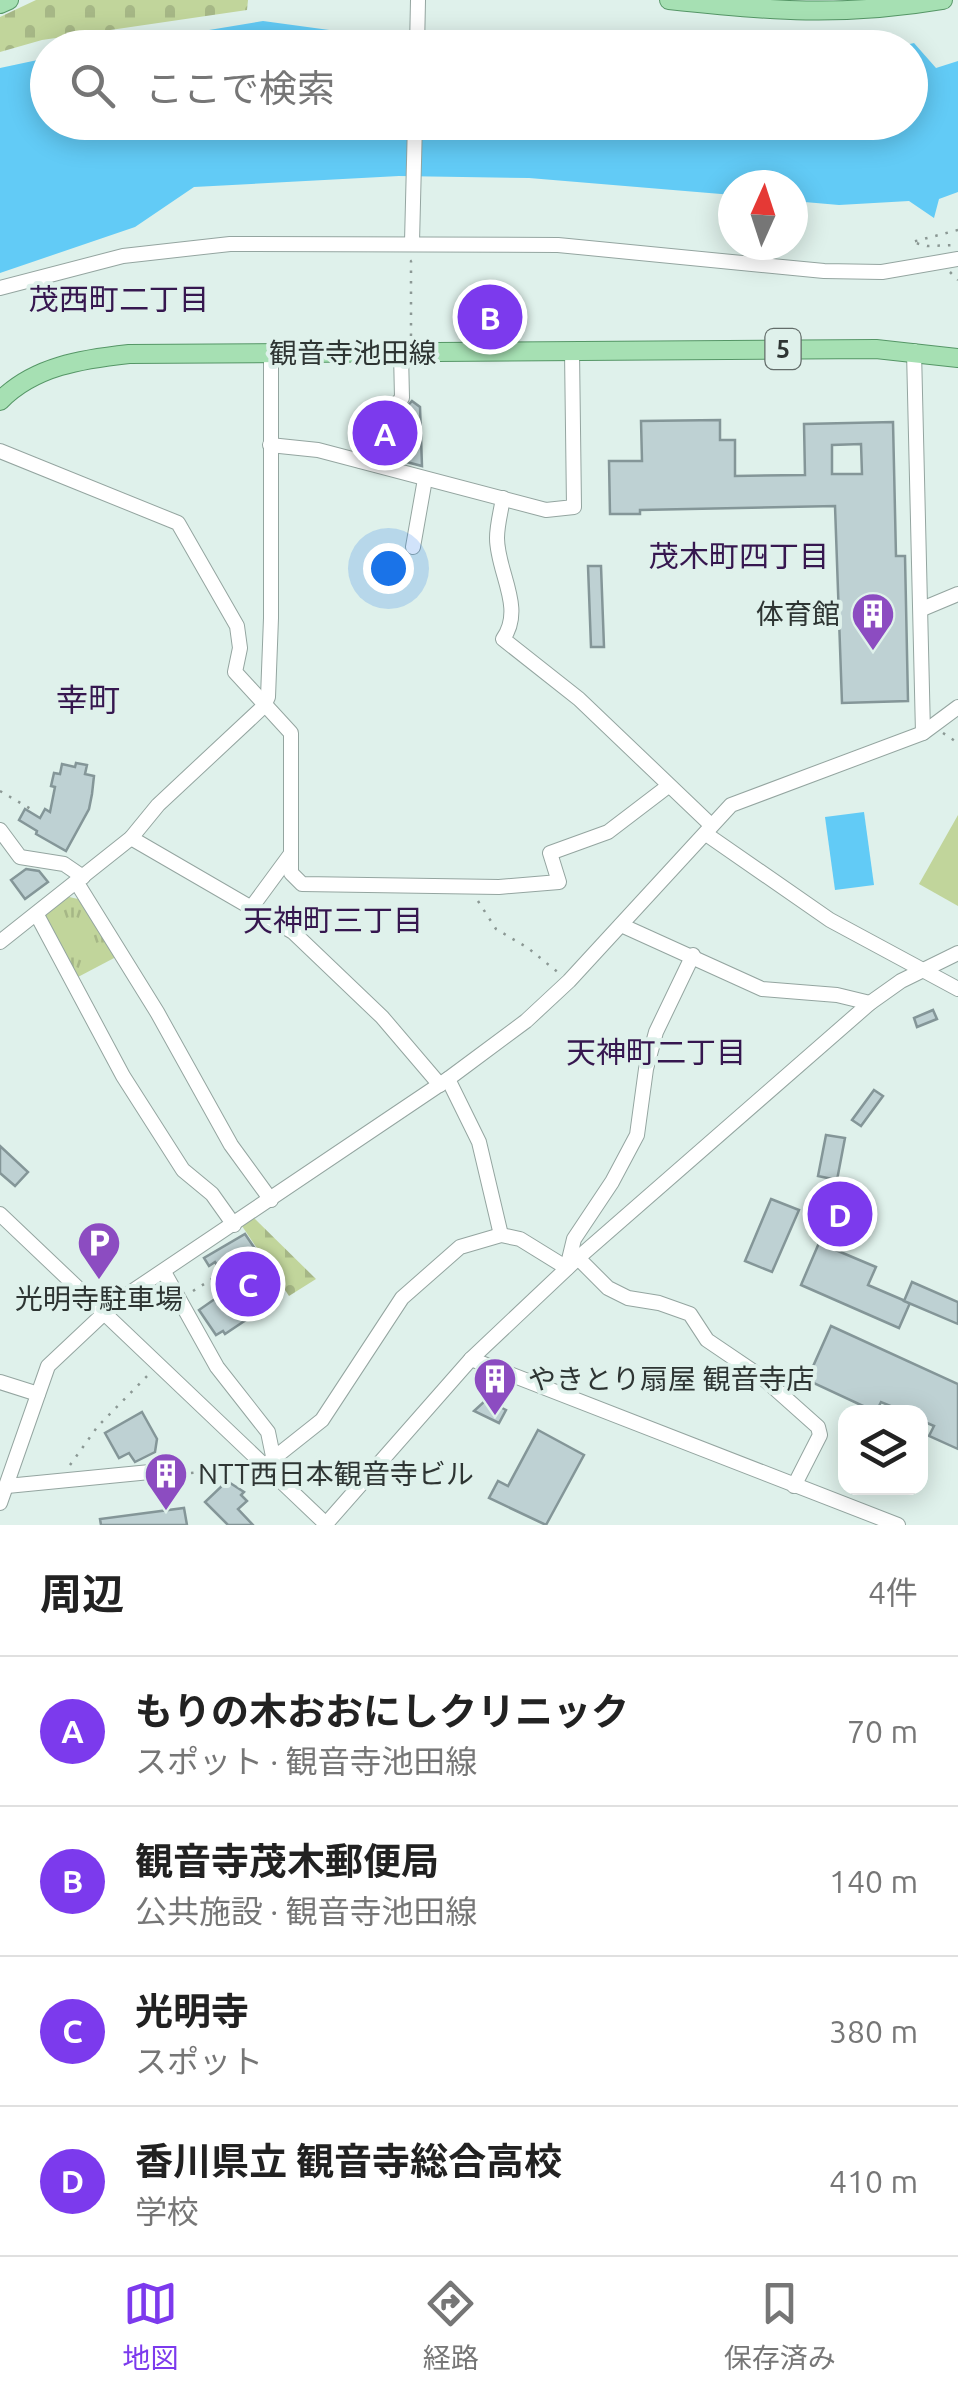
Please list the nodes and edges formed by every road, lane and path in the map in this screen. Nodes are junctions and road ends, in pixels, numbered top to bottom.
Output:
1 (9, 0) edge
2 (418, 0) edge
3 (669, 0) edge
4 (944, 0) edge
5 (899, 3) edge
6 (0, 4) edge
7 (868, 6) edge
8 (417, 30) edge
9 (415, 140) edge
10 (958, 230) edge
11 (412, 242) junction
12 (958, 244) edge
13 (424, 255) dead end
14 (958, 259) edge
15 (0, 288) edge
16 (572, 350) junction
17 (914, 351) junction
18 (271, 353) junction
19 (406, 353) junction
20 (958, 358) edge
21 (0, 401) edge
22 (270, 444) junction
23 (0, 450) edge
24 (361, 460) junction
25 (425, 479) junction
26 (503, 498) junction
27 (413, 548) dead end
28 (958, 594) edge
29 (922, 610) junction
30 (264, 706) junction
31 (958, 707) edge
32 (929, 730) junction
33 (958, 743) edge
34 (667, 786) junction
35 (0, 791) edge
36 (36, 812) dead end
37 (0, 830) edge
38 (709, 830) junction
39 (131, 838) junction
40 (291, 854) junction
41 (80, 880) junction
42 (470, 887) junction
43 (251, 908) junction
44 (37, 915) junction
45 (621, 924) junction
46 (0, 942) edge
47 (958, 953) edge
48 (693, 956) junction
49 (921, 970) junction
50 (569, 981) junction
51 (958, 988) edge
52 (870, 1003) junction
53 (444, 1082) junction
54 (271, 1200) junction
55 (0, 1214) edge
56 (234, 1225) junction
57 (501, 1235) junction
58 (573, 1263) junction
59 (164, 1272) junction
60 (220, 1274) dead end
61 (178, 1300) junction
62 (104, 1314) junction
63 (471, 1359) junction
64 (158, 1365) junction
65 (0, 1382) edge
66 (38, 1394) junction
67 (269, 1463) junction
68 (176, 1475) joint
69 (10, 1479) junction
70 (64, 1480) junction
71 (794, 1486) junction
72 (0, 1503) edge
73 (326, 1525) edge
74 (898, 1525) edge

1 - 6 main road
2 - 8 street
3 - 7 main road
4 - 5 main road
5 - 7 main road
9 - 11 street
10 - 12 path
11 - 14 street
11 - 15 street
13 - 19 path
16 - 17 main road, 観音寺池田線 / 5
16 - 19 main road, 観音寺池田線 / 5
16 - 26 street
17 - 20 main road, 観音寺池田線 / 5
17 - 29 street
18 - 19 main road, 観音寺池田線 / 5
18 - 21 main road, 観音寺池田線 / 5
18 - 22 street
19 - 24 street
22 - 24 street
22 - 30 street
23 - 30 street
24 - 25 street
25 - 26 street
25 - 27 street
26 - 34 street
28 - 29 street
29 - 32 street
30 - 39 street
30 - 40 street
31 - 32 street
32 - 33 path
32 - 38 street
34 - 38 street
34 - 42 street
35 - 36 path
37 - 41 street
38 - 45 street
38 - 49 street
39 - 41 street
39 - 43 street
40 - 42 street
40 - 43 street
41 - 44 street
41 - 54 street
42 - 50 path
43 - 53 street
44 - 46 street
44 - 56 street
45 - 48 street
45 - 50 street
47 - 49 street
48 - 52 street
48 - 58 street
49 - 51 street
49 - 52 street
50 - 53 street
52 - 58 street
53 - 54 street
53 - 57 street
54 - 56 street
55 - 62 street
56 - 59 street
57 - 58 street
57 - 67 street
58 - 63 street
58 - 71 street
59 - 61 street
59 - 62 street
60 - 61 path
61 - 67 street
62 - 64 street
62 - 66 street
63 - 71 street
63 - 73 street
64 - 67 street
64 - 70 path
65 - 66 street
66 - 69 street
67 - 68 path
67 - 73 street
68 - 70 street
69 - 70 street
69 - 72 street
71 - 74 street

